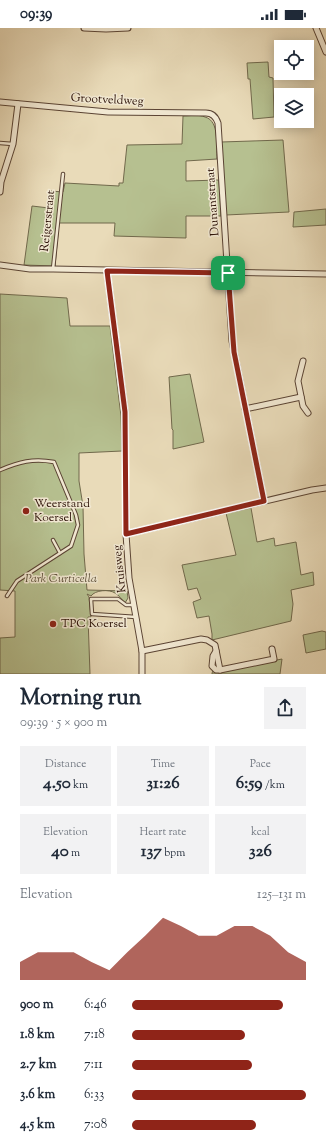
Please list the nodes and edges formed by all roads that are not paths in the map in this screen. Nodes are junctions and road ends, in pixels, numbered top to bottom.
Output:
1 (84, 28) edge
2 (128, 28) edge
3 (316, 28) edge
4 (326, 52) edge
5 (0, 102) edge
6 (18, 104) junction
7 (213, 115) joint
8 (0, 143) edge
9 (13, 144) junction
10 (63, 174) dead end
11 (0, 192) edge
12 (0, 265) edge
13 (53, 269) junction
14 (107, 271) junction
15 (228, 273) junction
16 (326, 274) edge
17 (303, 361) dead end
18 (302, 397) junction
19 (245, 409) junction
20 (308, 413) dead end
21 (0, 470) edge
22 (326, 488) edge
23 (264, 501) junction
24 (126, 534) junction
25 (53, 540) dead end
26 (60, 553) junction
27 (7, 596) dead end
28 (134, 605) junction
29 (136, 617) junction
30 (272, 649) dead end
31 (142, 651) junction
32 (142, 674) edge

1 - 2 street
3 - 4 street
5 - 6 street, Grootveldweg
6 - 7 street, Grootveldweg
6 - 9 street
7 - 15 street, Dunantstraat
8 - 9 lane
9 - 11 street
10 - 13 lane, Reigerstraat
12 - 13 street, Reigerstraat
13 - 14 street, Reigerstraat
14 - 15 street, Reigerstraat
14 - 24 street, Kruisweg
15 - 16 street, Reigerstraat
15 - 19 street, Dunantstraat
17 - 18 street
18 - 19 street
18 - 20 street
19 - 23 street, Dunantstraat
21 - 26 lane
22 - 23 street
23 - 24 street
24 - 28 street, Kruisweg
25 - 26 lane
26 - 27 lane
28 - 29 street, Kruisweg
28 - 29 lane
29 - 31 street, Kruisweg
30 - 31 street
31 - 32 street, Kruisweg

